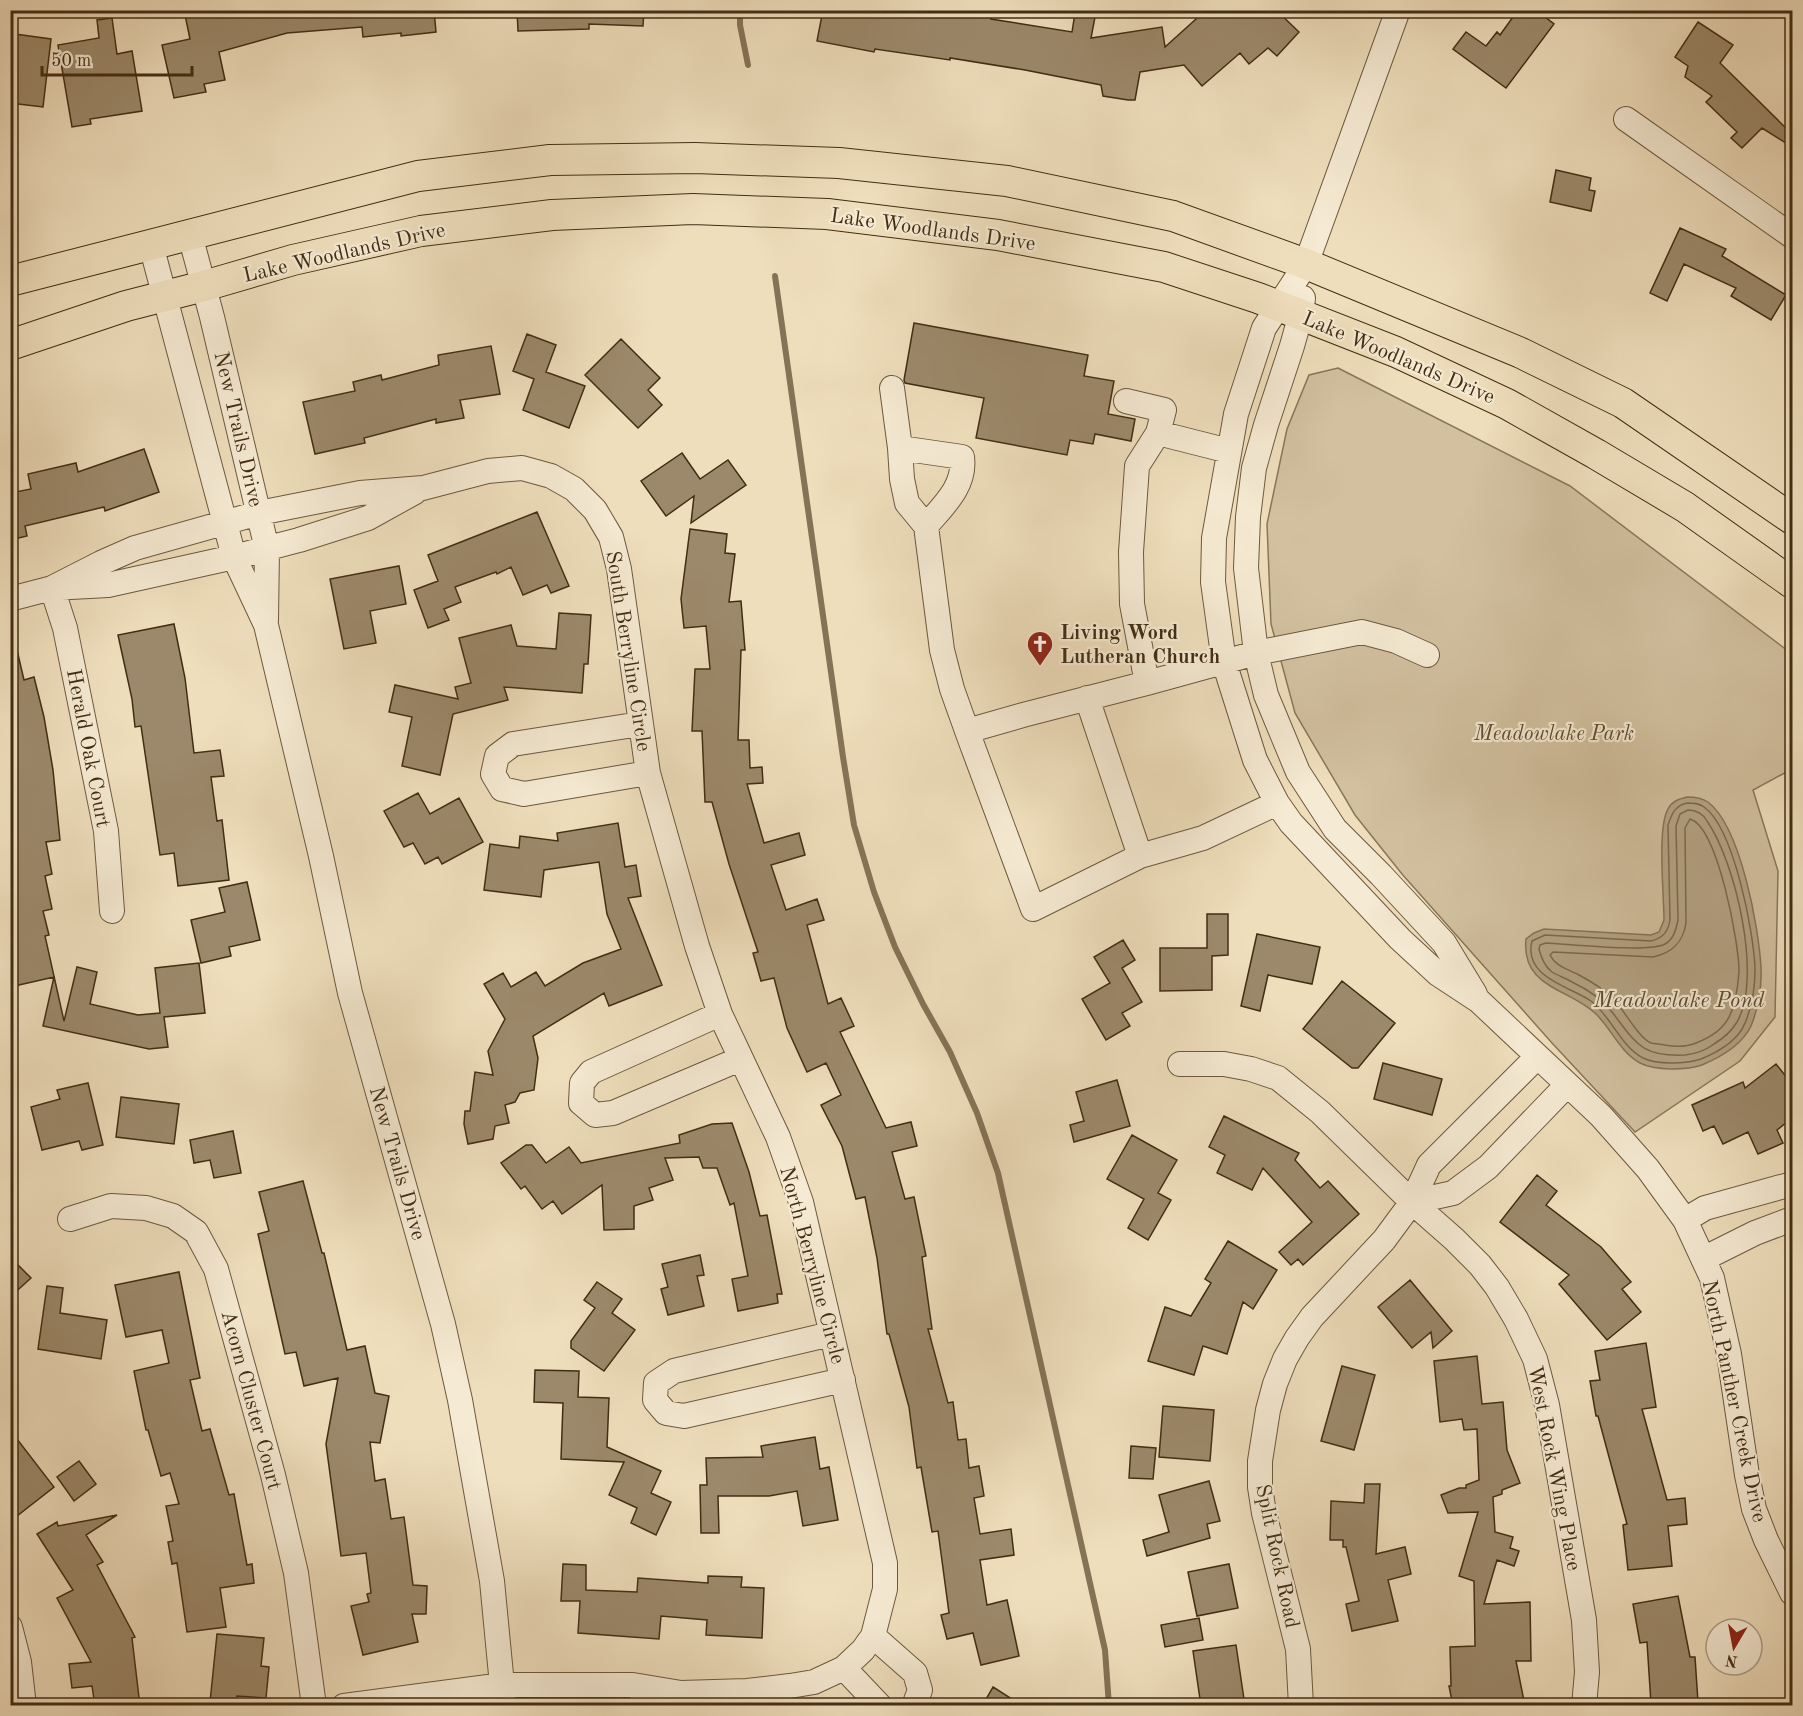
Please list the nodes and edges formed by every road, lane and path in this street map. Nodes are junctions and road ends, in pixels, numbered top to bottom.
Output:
1 (1398, 10) edge
2 (1626, 119) dead end
3 (190, 235) junction
4 (1792, 236) edge
5 (151, 245) junction
6 (1306, 264) junction
7 (10, 281) edge
8 (204, 286) junction
9 (166, 297) junction
10 (1290, 310) junction
11 (10, 345) edge
12 (892, 388) dead end
13 (1126, 402) dead end
14 (1158, 433) junction
15 (900, 448) junction
16 (1229, 451) junction
17 (423, 488) junction
18 (259, 513) junction
19 (1792, 519) edge
20 (225, 522) junction
21 (926, 526) junction
22 (267, 549) junction
23 (234, 557) junction
24 (1792, 583) edge
25 (52, 588) junction
26 (10, 599) edge
27 (266, 625) junction
28 (1256, 653) junction
29 (1427, 655) dead end
30 (1224, 662) junction
31 (1147, 683) junction
32 (1087, 698) junction
33 (640, 724) junction
34 (967, 731) junction
35 (648, 773) junction
36 (1277, 803) junction
37 (1140, 856) junction
38 (676, 873) joint
39 (112, 911) dead end
40 (1479, 1001) junction
41 (720, 1014) junction
42 (1537, 1057) junction
43 (740, 1059) junction
44 (1180, 1064) dead end
45 (1567, 1085) junction
46 (1792, 1184) edge
47 (1412, 1202) junction
48 (70, 1219) dead end
49 (1792, 1219) edge
50 (1684, 1220) junction
51 (1703, 1259) junction
52 (831, 1334) junction
53 (843, 1380) junction
54 (1792, 1593) edge
55 (10, 1627) edge
56 (873, 1636) junction
57 (844, 1668) junction
58 (681, 1694) junction
59 (503, 1695) edge
60 (748, 1698) edge
61 (24, 1706) edge
62 (314, 1706) edge
63 (344, 1706) edge
64 (639, 1706) edge
65 (880, 1706) edge
66 (914, 1706) edge
67 (1301, 1706) edge
68 (1584, 1706) edge

1 - 6 street, North Panther Creek Drive
2 - 4 street
3 - 5 main road
3 - 6 main road
3 - 8 street, New Trails Drive
5 - 7 main road
5 - 9 street, New Trails Drive
6 - 10 street, North Panther Creek Drive
6 - 19 main road
8 - 9 main road, Lake Woodlands Drive
8 - 10 main road, Lake Woodlands Drive
8 - 18 street, New Trails Drive
9 - 11 main road, Lake Woodlands Drive
9 - 20 street, New Trails Drive
10 - 16 street, North Panther Creek Drive
10 - 24 main road, Lake Woodlands Drive
10 - 28 street, North Panther Creek Drive
12 - 15 street
13 - 14 street
14 - 16 street
14 - 31 street
15 - 21 street
15 - 21 street
16 - 30 street, North Panther Creek Drive
17 - 18 street, South Berryline Circle
17 - 22 street, South Berryline Circle
17 - 33 street, South Berryline Circle
18 - 20 street, South Berryline Circle
18 - 22 street, New Trails Drive
20 - 23 street, New Trails Drive
20 - 25 street, South Berryline Circle
21 - 34 street
22 - 23 street, South Berryline Circle
22 - 27 street, New Trails Drive
23 - 25 street, South Berryline Circle
23 - 27 street, New Trails Drive
25 - 26 street, South Berryline Circle
25 - 39 street, Herald Oak Court
27 - 59 street, New Trails Drive
28 - 29 street
28 - 30 street
28 - 40 street, North Panther Creek Drive
30 - 31 street
30 - 36 street, North Panther Creek Drive
31 - 32 street
32 - 34 street
32 - 37 street
33 - 35 street, South Berryline Circle
33 - 35 street
34 - 37 street
35 - 38 street, South Berryline Circle
36 - 37 street
36 - 40 street, North Panther Creek Drive
38 - 41 street, North Berryline Circle
40 - 42 street, North Panther Creek Drive
41 - 43 street, North Berryline Circle
41 - 43 street
42 - 45 street, North Panther Creek Drive
42 - 47 street, Split Rock Road
43 - 52 street, North Berryline Circle
44 - 47 street, West Rock Wing Place
45 - 47 street
45 - 50 street, North Panther Creek Drive
46 - 50 street
47 - 67 street, Split Rock Road
47 - 68 street, West Rock Wing Place
48 - 62 street, Acorn Cluster Court
49 - 51 street
50 - 51 street, North Panther Creek Drive
51 - 54 street, North Panther Creek Drive
52 - 53 street, North Berryline Circle
52 - 53 street
53 - 56 street, North Berryline Circle
55 - 61 street
56 - 57 street, North Berryline Circle
56 - 66 street
57 - 60 street, North Berryline Circle
57 - 65 street
58 - 59 street, North Berryline Circle
58 - 60 street, North Berryline Circle
58 - 64 street, North Berryline Circle
59 - 63 street, North Berryline Circle

